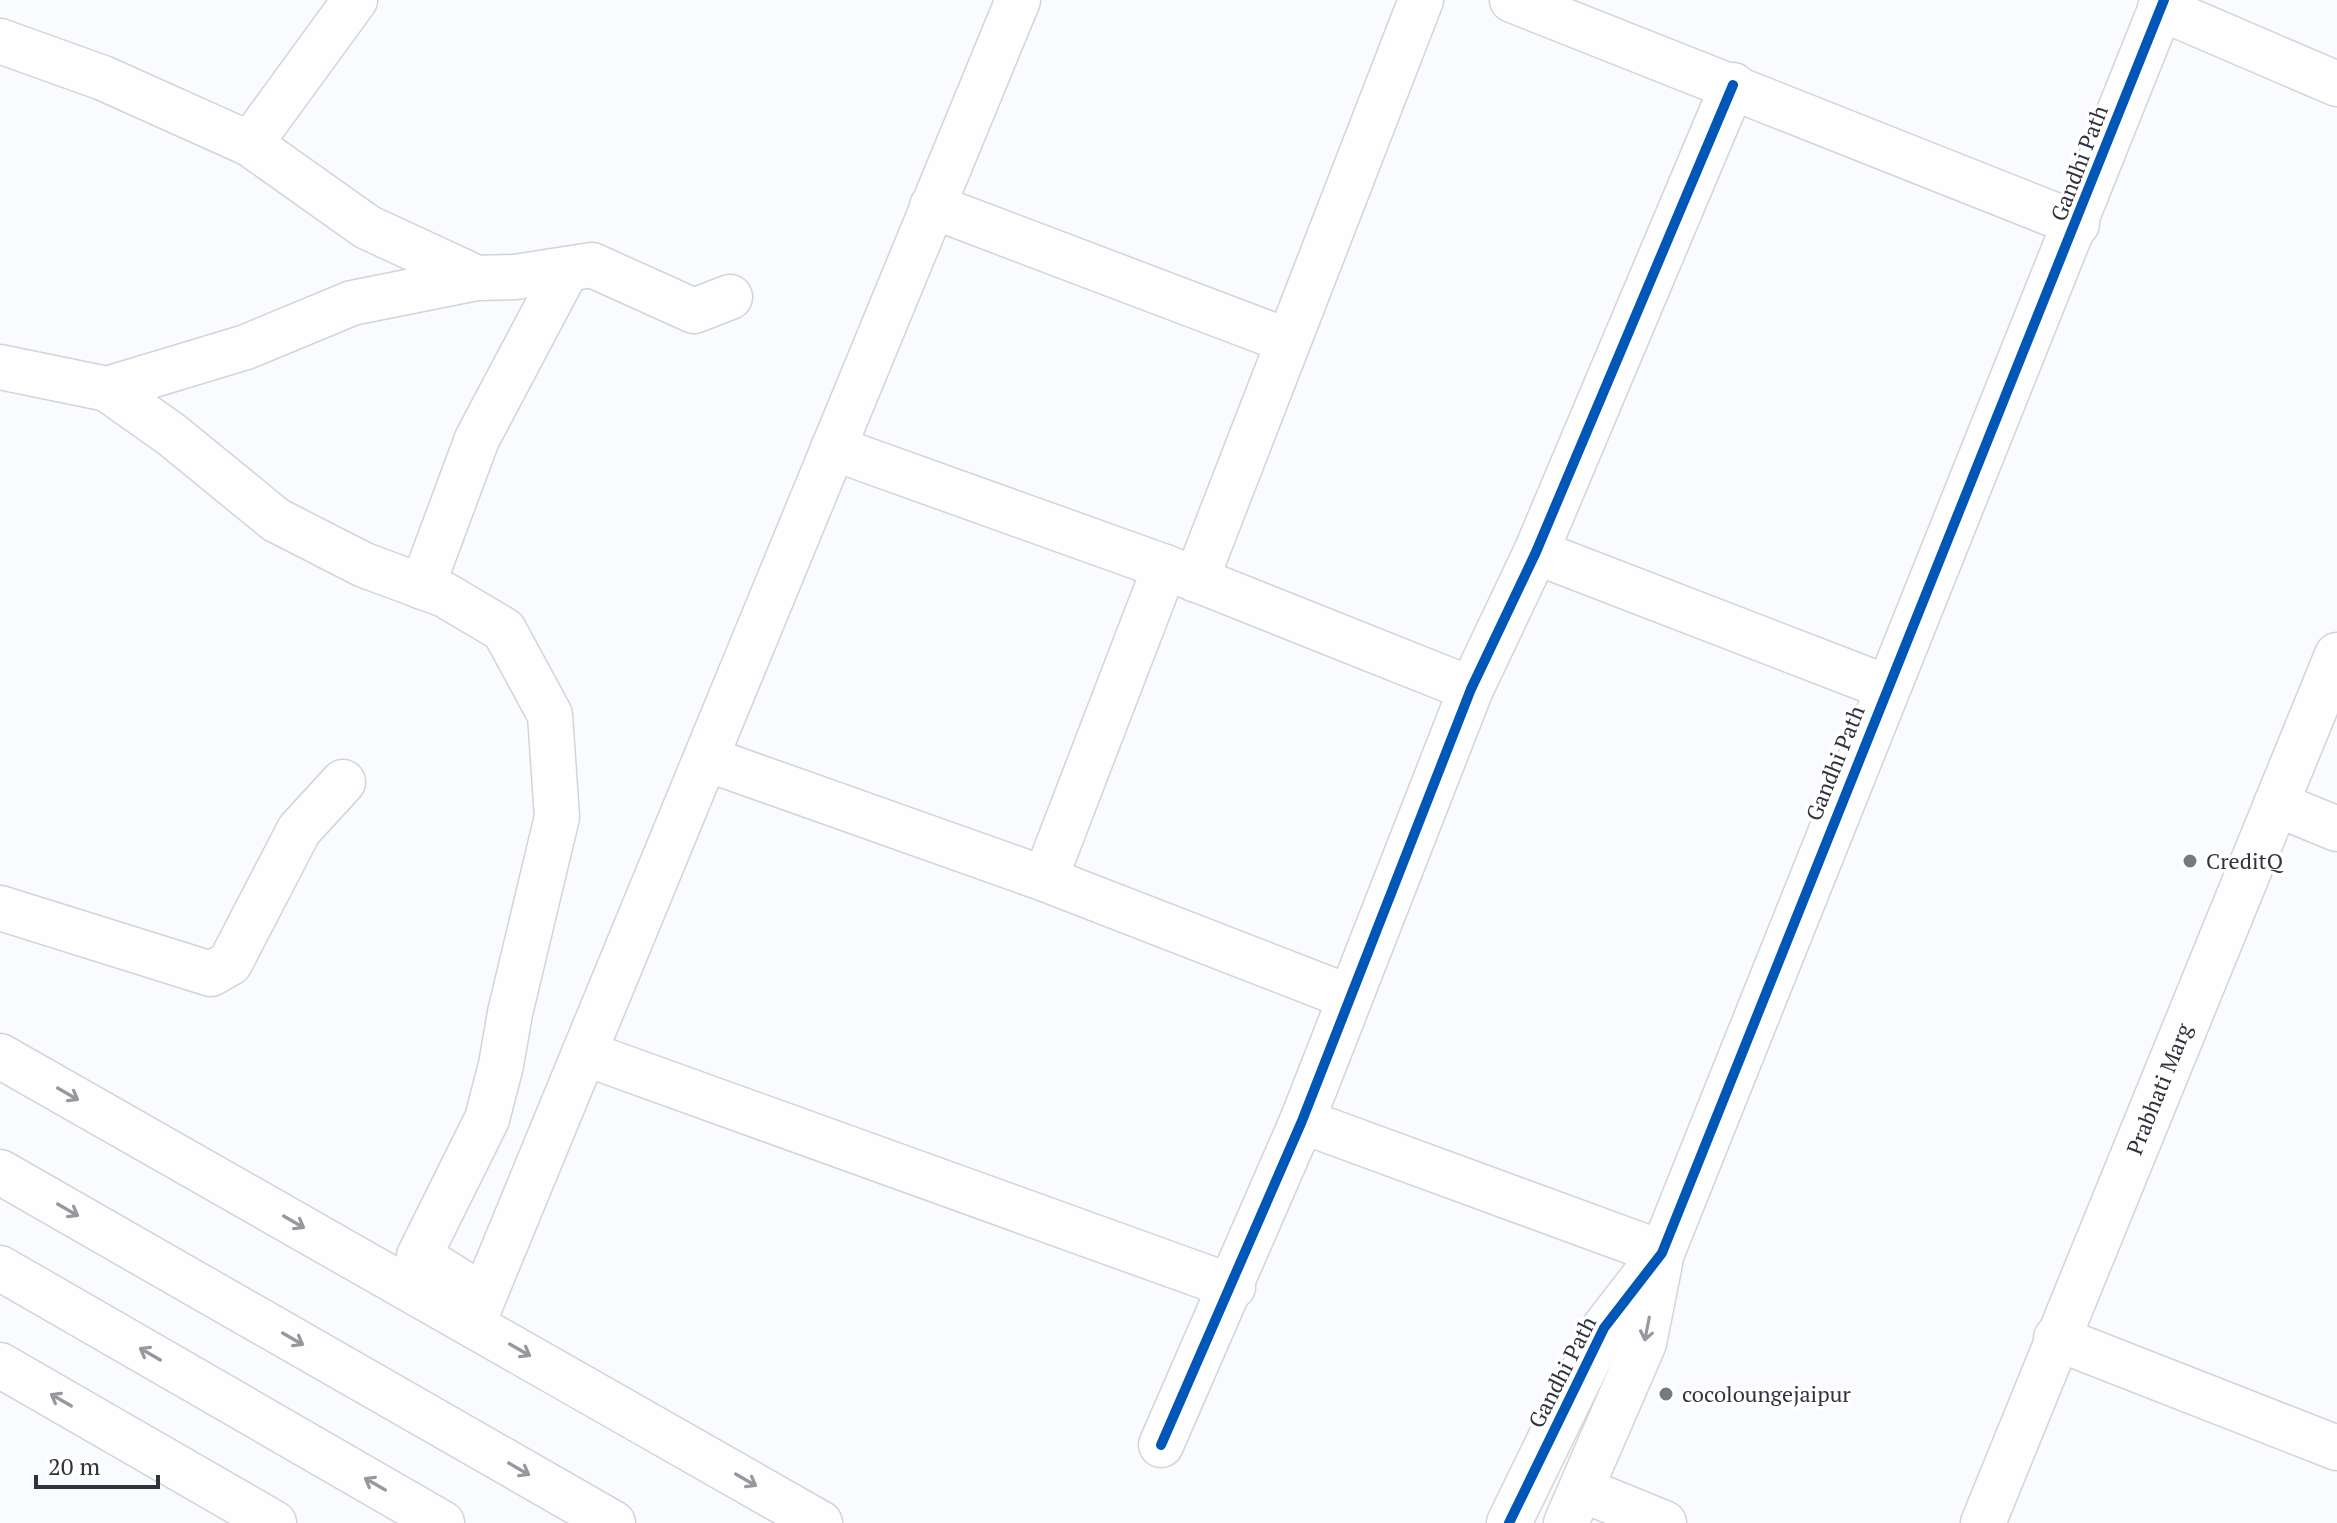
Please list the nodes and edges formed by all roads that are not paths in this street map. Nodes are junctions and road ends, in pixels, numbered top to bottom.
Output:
1 (355, 0) edge
2 (1018, 0) edge
3 (1421, 0) edge
4 (1512, 0) edge
5 (2162, 4) edge
6 (0, 41) edge
7 (2337, 84) edge
8 (1733, 85) junction
9 (250, 144) junction
10 (932, 206) junction
11 (2077, 224) junction
12 (567, 269) junction
13 (477, 278) junction
14 (730, 297) dead end
15 (1288, 341) junction
16 (0, 367) edge
17 (107, 389) junction
18 (833, 448) junction
19 (1536, 552) junction
20 (1180, 573) junction
21 (422, 587) junction
22 (2337, 655) edge
23 (1886, 687) junction
24 (1471, 689) junction
25 (707, 759) junction
26 (343, 782) dead end
27 (2276, 804) junction
28 (2337, 829) edge
29 (1045, 879) junction
30 (0, 908) edge
31 (1349, 997) junction
32 (584, 1053) junction
33 (0, 1056) edge
34 (1302, 1121) junction
35 (0, 1172) edge
36 (1662, 1253) junction
37 (0, 1268) edge
38 (1233, 1287) junction
39 (478, 1310) junction
40 (2056, 1338) junction
41 (0, 1365) edge
42 (1161, 1445) dead end
43 (2337, 1448) edge
44 (1575, 1507) edge
45 (274, 1523) edge
46 (442, 1523) edge
47 (613, 1523) edge
48 (820, 1523) edge
49 (1509, 1523) edge
50 (1664, 1523) edge
51 (1983, 1523) edge

1 - 9 main road
2 - 10 main road
3 - 15 main road
4 - 8 main road
5 - 7 main road
5 - 11 main road, Gandhi Path
6 - 9 main road
8 - 11 main road
8 - 19 main road
9 - 13 main road
10 - 15 main road
10 - 18 main road
11 - 23 main road, Gandhi Path
12 - 13 main road
12 - 14 main road
12 - 21 main road
13 - 17 main road
15 - 20 main road
16 - 17 main road
17 - 21 main road
18 - 20 main road
18 - 25 main road
19 - 23 main road
19 - 24 main road
20 - 24 main road
20 - 29 main road
21 - 39 main road
22 - 27 main road, Prabhati Marg
23 - 36 main road, Gandhi Path
24 - 31 main road
25 - 29 main road
25 - 32 main road
26 - 30 main road
27 - 28 main road
27 - 40 main road, Prabhati Marg
29 - 31 main road
31 - 34 main road
32 - 38 main road
32 - 39 main road
33 -> 39 main road
34 - 36 main road
34 - 38 main road
35 -> 47 main road
36 -> 44 main road
36 - 49 main road, Gandhi Path
46 -> 37 main road
38 - 42 main road
39 -> 48 main road
40 - 43 main road
40 - 51 main road, Prabhati Marg
45 -> 41 main road
44 - 50 main road

